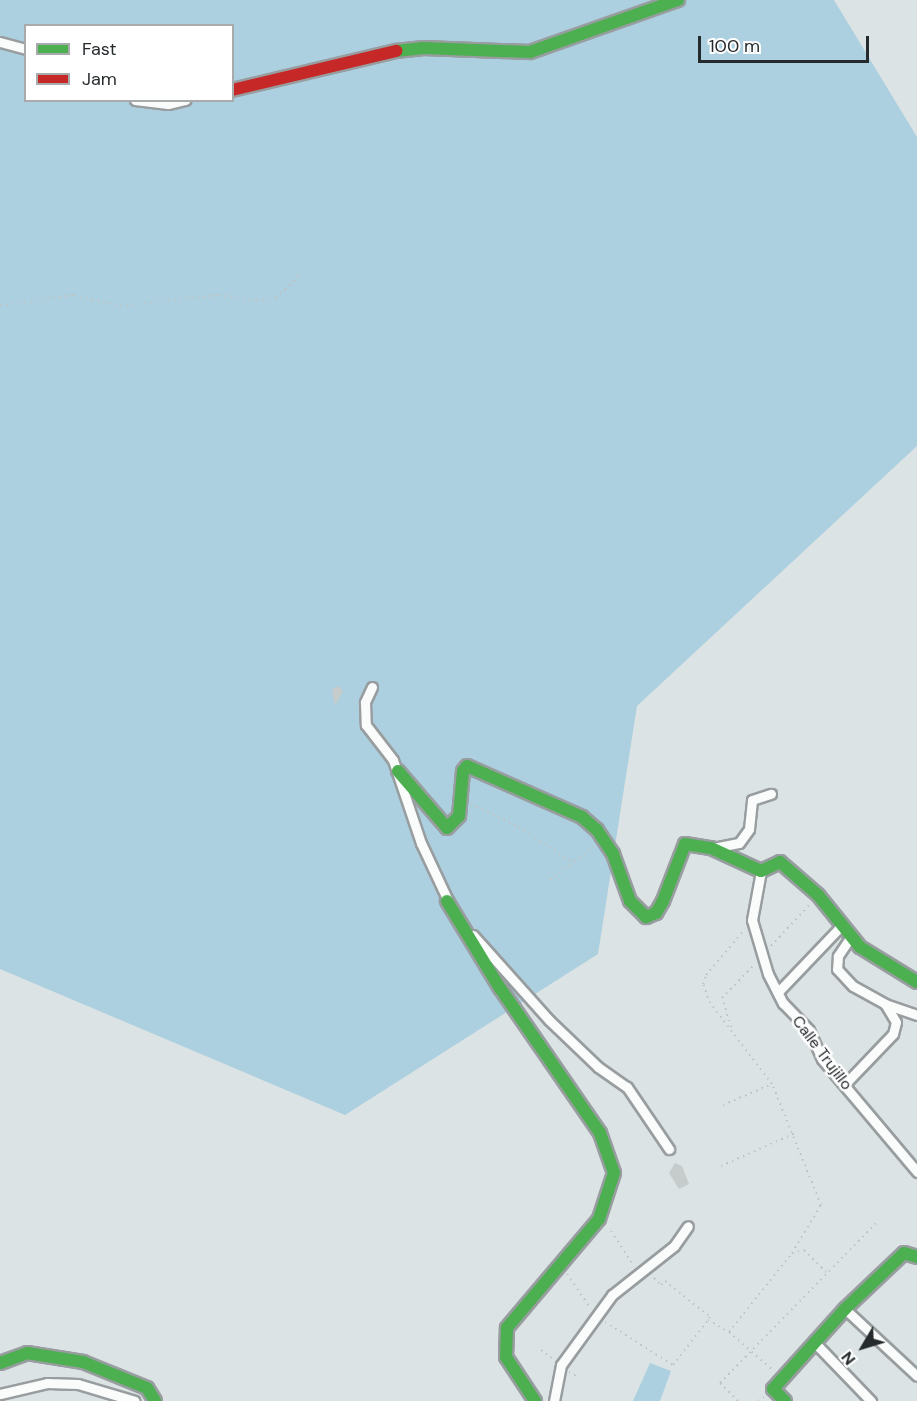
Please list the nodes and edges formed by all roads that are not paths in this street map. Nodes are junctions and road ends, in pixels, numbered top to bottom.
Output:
1 (678, 0) edge
2 (0, 42) edge
3 (24, 48) edge
4 (234, 90) edge
5 (152, 102) edge
6 (177, 102) edge
7 (372, 687) dead end
8 (398, 771) junction
9 (771, 794) dead end
10 (711, 848) junction
11 (760, 877) junction
12 (447, 901) junction
13 (842, 925) junction
14 (850, 938) junction
15 (917, 982) edge
16 (778, 992) junction
17 (885, 1004) junction
18 (917, 1015) edge
19 (845, 1084) junction
20 (669, 1149) dead end
21 (917, 1172) edge
22 (688, 1226) dead end
23 (917, 1257) edge
24 (846, 1309) junction
25 (814, 1343) junction
26 (0, 1363) edge
27 (917, 1376) edge
28 (0, 1394) edge
29 (135, 1401) edge
30 (155, 1401) edge
31 (535, 1401) edge
32 (554, 1401) edge
33 (784, 1401) edge
34 (870, 1401) edge

1 - 4 street
2 - 3 street
5 - 6 street
7 - 8 street
8 - 10 street
8 - 12 street
9 - 10 street
10 - 11 street
11 - 13 street
11 - 16 street, Calle Trujillo
12 - 20 street
12 - 31 street
13 - 14 street
13 - 16 street
14 - 15 street
14 - 17 street
16 - 19 street, Calle Trujillo
17 - 18 street
17 - 19 street
19 - 21 street, Calle Trujillo
22 - 32 street
23 - 24 street
24 - 25 street
24 - 27 street
25 - 33 street
25 - 34 street
26 - 30 street
28 - 29 street

